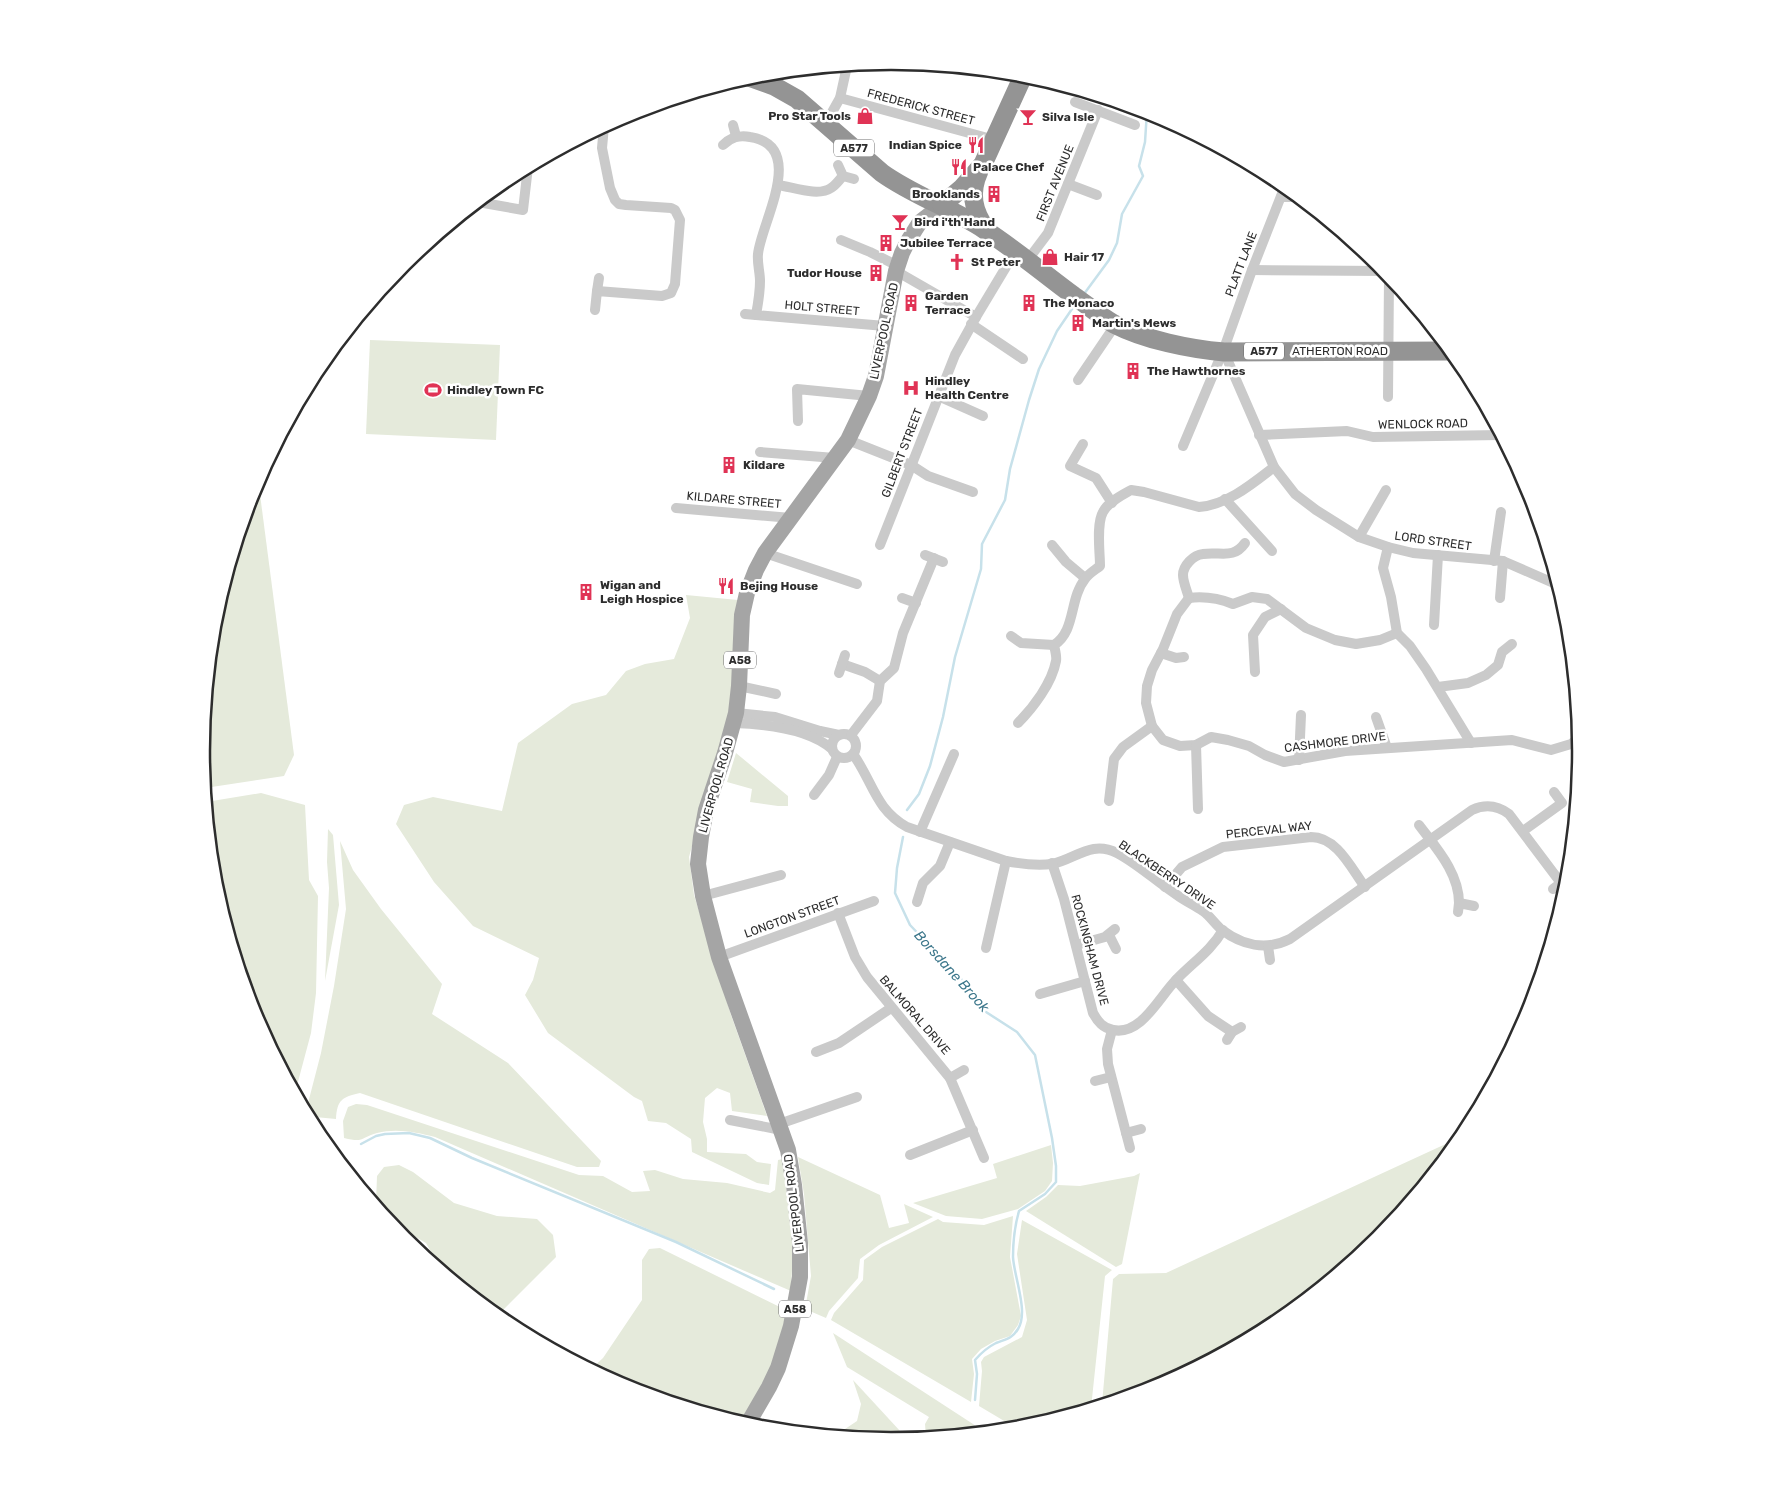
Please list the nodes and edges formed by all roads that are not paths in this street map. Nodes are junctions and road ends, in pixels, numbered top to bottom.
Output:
1 (846, 71) edge
2 (763, 82) edge
3 (1020, 82) edge
4 (840, 98) junction
5 (1075, 102) dead end
6 (1098, 110) junction
7 (826, 122) junction
8 (733, 125) dead end
9 (1135, 125) dead end
10 (603, 134) edge
11 (736, 136) junction
12 (995, 140) junction
13 (723, 145) dead end
14 (983, 164) junction
15 (838, 165) dead end
16 (527, 176) edge
17 (843, 176) junction
18 (854, 179) dead end
19 (1068, 184) junction
20 (778, 185) junction
21 (1097, 194) dead end
22 (1282, 194) edge
23 (1281, 197) junction
24 (1286, 197) edge
25 (487, 204) edge
26 (942, 205) junction
27 (987, 231) junction
28 (841, 240) dead end
29 (1018, 262) junction
30 (897, 268) junction
31 (1252, 270) junction
32 (1375, 271) edge
33 (599, 278) dead end
34 (1389, 286) edge
35 (597, 290) junction
36 (595, 310) dead end
37 (745, 314) dead end
38 (756, 315) junction
39 (974, 321) junction
40 (1116, 324) junction
41 (885, 326) junction
42 (1388, 351) junction
43 (1442, 351) edge
44 (1224, 352) junction
45 (1024, 358) dead end
46 (1078, 380) dead end
47 (869, 396) junction
48 (938, 396) junction
49 (1388, 397) dead end
50 (982, 416) dead end
51 (798, 421) dead end
52 (1259, 435) junction
53 (1494, 435) edge
54 (848, 440) junction
55 (1084, 444) dead end
56 (1183, 446) dead end
57 (760, 452) dead end
58 (835, 458) junction
59 (911, 466) junction
60 (1274, 467) junction
61 (1386, 490) dead end
62 (973, 492) dead end
63 (1225, 499) junction
64 (1112, 503) junction
65 (676, 508) dead end
66 (1501, 512) dead end
67 (791, 518) junction
68 (1359, 537) junction
69 (1245, 543) dead end
70 (1052, 544) dead end
71 (880, 546) dead end
72 (1388, 547) junction
73 (1272, 551) dead end
74 (765, 553) junction
75 (1438, 555) junction
76 (934, 558) dead end
77 (1498, 561) junction
78 (1085, 578) junction
79 (1551, 582) edge
80 (857, 584) dead end
81 (902, 598) dead end
82 (1189, 598) junction
83 (1500, 598) dead end
84 (916, 603) junction
85 (1281, 609) junction
86 (1434, 626) dead end
87 (1398, 634) junction
88 (1011, 636) dead end
89 (1512, 644) dead end
90 (1054, 645) junction
91 (1161, 653) junction
92 (1184, 657) dead end
93 (842, 664) dead end
94 (1255, 672) dead end
95 (880, 680) junction
96 (739, 686) junction
97 (1438, 686) junction
98 (776, 694) dead end
99 (1301, 715) dead end
100 (1376, 717) dead end
101 (735, 718) junction
102 (1018, 724) dead end
103 (1152, 726) junction
104 (838, 734) junction
105 (851, 735) junction
106 (1471, 743) junction
107 (1572, 743) edge
108 (1196, 744) junction
109 (1387, 748) junction
110 (835, 753) junction
111 (853, 754) junction
112 (954, 754) dead end
113 (1299, 760) junction
114 (1554, 792) dead end
115 (814, 795) dead end
116 (1109, 801) dead end
117 (1198, 809) dead end
118 (1419, 825) dead end
119 (1523, 831) junction
120 (920, 832) junction
121 (1430, 840) junction
122 (950, 842) junction
123 (1006, 861) junction
124 (1052, 863) junction
125 (781, 875) dead end
126 (1559, 884) edge
127 (1165, 887) junction
128 (1365, 887) junction
129 (702, 896) junction
130 (874, 900) dead end
131 (917, 902) dead end
132 (1474, 906) dead end
133 (838, 913) junction
134 (1223, 930) junction
135 (1076, 945) junction
136 (1268, 946) junction
137 (986, 948) dead end
138 (1116, 949) dead end
139 (719, 957) junction
140 (1270, 960) dead end
141 (1176, 980) junction
142 (1085, 981) junction
143 (1040, 994) dead end
144 (891, 1008) junction
145 (1112, 1030) junction
146 (1233, 1033) dead end
147 (816, 1052) dead end
148 (964, 1070) dead end
149 (1111, 1077) junction
150 (950, 1078) junction
151 (1096, 1081) dead end
152 (857, 1097) dead end
153 (730, 1120) dead end
154 (780, 1127) junction
155 (1140, 1129) dead end
156 (973, 1130) junction
157 (1126, 1133) junction
158 (1130, 1148) dead end
159 (910, 1155) dead end
160 (984, 1158) dead end
161 (751, 1417) edge

1 - 4 street
2 - 7 highway, A577
3 - 12 highway, A58
4 - 7 street
4 - 12 street, FREDERICK STREET
5 - 6 street
6 - 9 street
6 - 19 street, FIRST AVENUE
7 - 26 highway, A577
8 - 11 street
10 - 35 street
11 - 13 street
11 - 20 street
12 - 14 highway, A58
14 - 26 highway, A58
14 - 27 highway
15 - 17 street
16 - 25 street
17 - 18 street
17 - 20 street
19 - 21 street
19 - 29 street, FIRST AVENUE
20 - 38 street
22 - 23 street, PLATT LANE
23 - 24 street
23 - 31 street, PLATT LANE
26 - 27 highway, ATHERTON ROAD / A577
26 - 30 main road, LIVERPOOL ROAD / A58
27 - 29 highway, ATHERTON ROAD / A577
28 - 30 street
29 - 39 street, FIRST AVENUE
29 - 40 highway, ATHERTON ROAD / A577
30 - 39 street
30 - 41 main road, LIVERPOOL ROAD / A58
31 - 32 street
31 - 44 street, PLATT LANE
33 - 35 street
34 - 42 street
35 - 36 street
37 - 38 street, HOLT STREET
38 - 41 street, HOLT STREET
39 - 45 street
39 - 48 street, GILBERT STREET
40 - 44 highway, ATHERTON ROAD / A577
40 - 46 street
41 - 47 main road, LIVERPOOL ROAD / A58
42 - 43 highway, ATHERTON ROAD / A577
42 - 44 highway, ATHERTON ROAD / A577
42 - 49 street
44 - 52 street, LORD STREET
44 - 56 street, PLATT LANE
47 - 51 street
47 - 54 main road, LIVERPOOL ROAD / A58
48 - 50 street
48 - 59 street, GILBERT STREET
52 - 53 street, WENLOCK ROAD
52 - 60 street, LORD STREET
54 - 58 main road, LIVERPOOL ROAD / A58
54 - 59 street
55 - 64 street
57 - 58 street
58 - 67 main road, LIVERPOOL ROAD / A58
59 - 62 street
59 - 71 street, GILBERT STREET
60 - 63 street
60 - 68 street, LORD STREET
61 - 68 street
63 - 64 street
63 - 73 street
64 - 78 street
65 - 67 street, KILDARE STREET
66 - 77 street
67 - 74 main road, LIVERPOOL ROAD / A58
68 - 72 street, LORD STREET
69 - 82 street
70 - 78 street
72 - 75 street, LORD STREET
72 - 87 street
74 - 80 street
74 - 96 main road, LIVERPOOL ROAD / A58
75 - 77 street, LORD STREET
75 - 86 street
76 - 84 street
77 - 79 street, LORD STREET
77 - 83 street
78 - 90 street
81 - 84 street
82 - 85 street
82 - 91 street
84 - 95 street
85 - 87 street
85 - 94 street
87 - 97 street
88 - 90 street
89 - 97 street
90 - 102 street
91 - 92 street
91 - 103 street
93 - 95 street
95 - 105 street
96 - 98 street
96 - 101 main road, LIVERPOOL ROAD / A58
97 - 106 street
99 - 113 street
100 - 109 street
101 - 104 street
101 - 110 street
101 - 129 main road, LIVERPOOL ROAD / A58
103 - 108 street, CASHMORE DRIVE
103 - 116 street
104 - 105 street
104 - 110 street
105 - 111 street
106 - 107 street, CASHMORE DRIVE
106 - 109 street, CASHMORE DRIVE
108 - 113 street, CASHMORE DRIVE
108 - 117 street
109 - 113 street, CASHMORE DRIVE
110 - 111 street
110 - 115 street
111 - 120 street, BLACKBERRY DRIVE
112 - 120 street
114 - 119 street
118 - 121 street
119 - 121 street
119 - 126 street
120 - 122 street, BLACKBERRY DRIVE
121 - 128 street
121 - 132 street
122 - 123 street, BLACKBERRY DRIVE
122 - 131 street
123 - 124 street, BLACKBERRY DRIVE
123 - 137 street
124 - 127 street, BLACKBERRY DRIVE
124 - 135 street, ROCKINGHAM DRIVE
125 - 129 street
127 - 128 street, PERCEVAL WAY
127 - 134 street, BLACKBERRY DRIVE
128 - 136 street
129 - 139 main road, LIVERPOOL ROAD / A58
130 - 133 street, LONGTON STREET
133 - 139 street, LONGTON STREET
133 - 144 street, BALMORAL DRIVE
134 - 136 street, BLACKBERRY DRIVE
134 - 141 street
135 - 138 street
135 - 142 street, ROCKINGHAM DRIVE
136 - 140 street
139 - 154 main road, LIVERPOOL ROAD / A58
141 - 145 street
141 - 146 street
142 - 143 street
142 - 145 street, ROCKINGHAM DRIVE
144 - 147 street
144 - 150 street, BALMORAL DRIVE
145 - 149 street
148 - 150 street
149 - 151 street
149 - 157 street
150 - 156 street, BALMORAL DRIVE
152 - 154 street
153 - 154 street
154 - 161 main road, LIVERPOOL ROAD / A58
155 - 157 street
156 - 159 street
156 - 160 street, BALMORAL DRIVE
157 - 158 street

